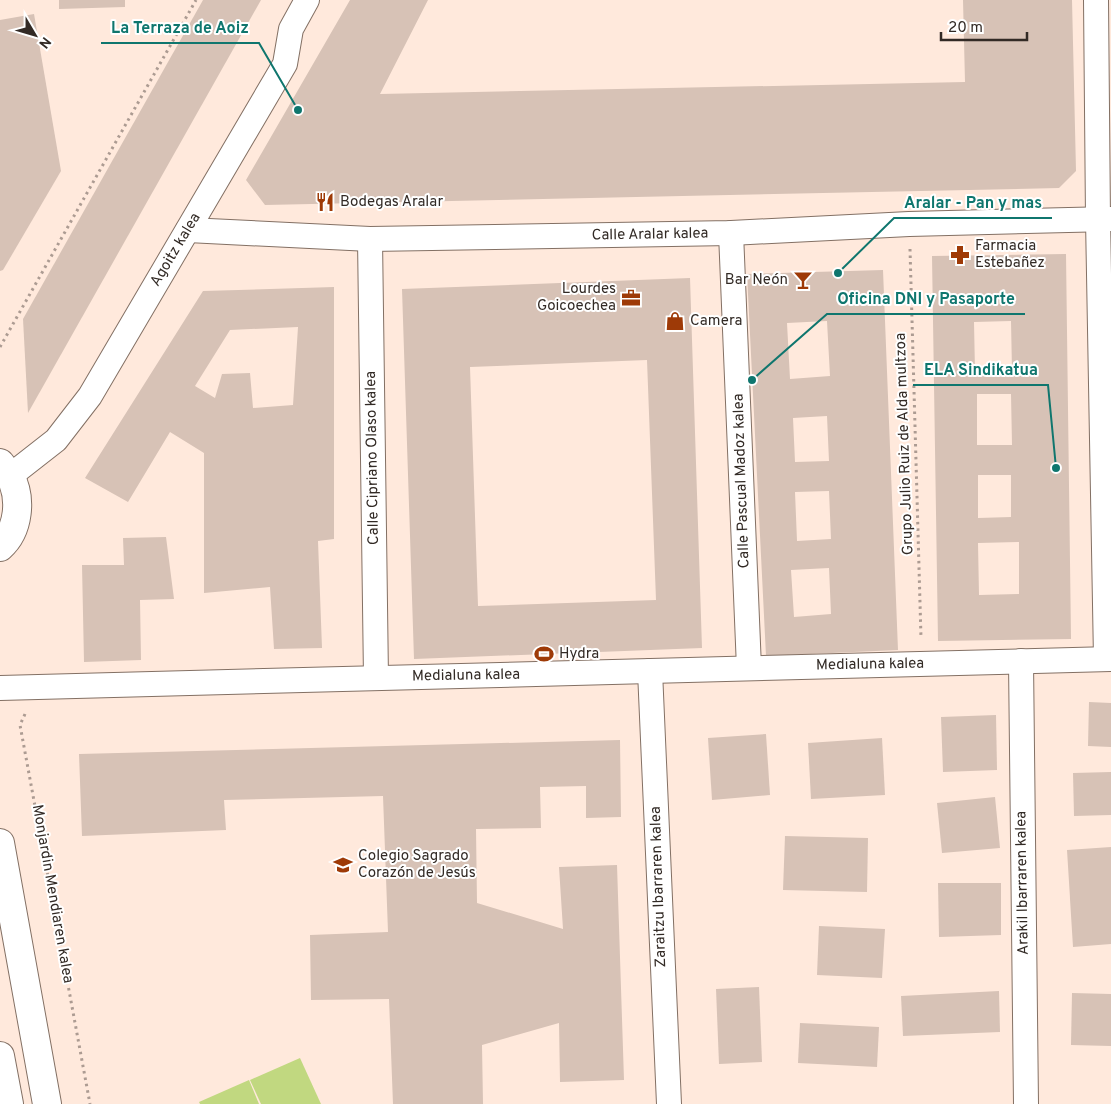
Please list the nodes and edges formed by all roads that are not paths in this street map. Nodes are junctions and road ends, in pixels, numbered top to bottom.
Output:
1 (307, 0) edge
2 (1096, 0) edge
3 (1105, 219) edge
4 (188, 230) junction
5 (731, 233) junction
6 (370, 239) junction
7 (5, 470) edge
8 (0, 547) edge
9 (1108, 659) edge
10 (1021, 661) junction
11 (749, 668) junction
12 (650, 671) junction
13 (376, 678) junction
14 (0, 688) edge
15 (0, 843) edge
16 (0, 1056) edge
17 (9, 1104) edge
18 (48, 1104) edge
19 (669, 1104) edge
20 (1026, 1104) edge

1 - 4 street, Agoitz kalea
2 - 3 street
3 - 5 street, Calle Aralar kalea
3 - 9 street
4 - 6 street, Calle Aralar kalea
4 - 7 street, Agoitz kalea
5 - 6 street, Calle Aralar kalea
5 - 11 street, Calle Pascual Madoz kalea
6 - 13 street, Calle Cipriano Olaso kalea
7 - 8 main road
9 - 10 street, Medialuna kalea
10 - 11 street, Medialuna kalea
10 - 20 street, Arakil Ibarraren kalea
11 - 12 street, Medialuna kalea
12 - 13 street, Medialuna kalea
12 - 19 street, Zaraitzu Ibarraren kalea
13 - 14 street, Medialuna kalea
15 - 18 main road
16 - 17 main road

